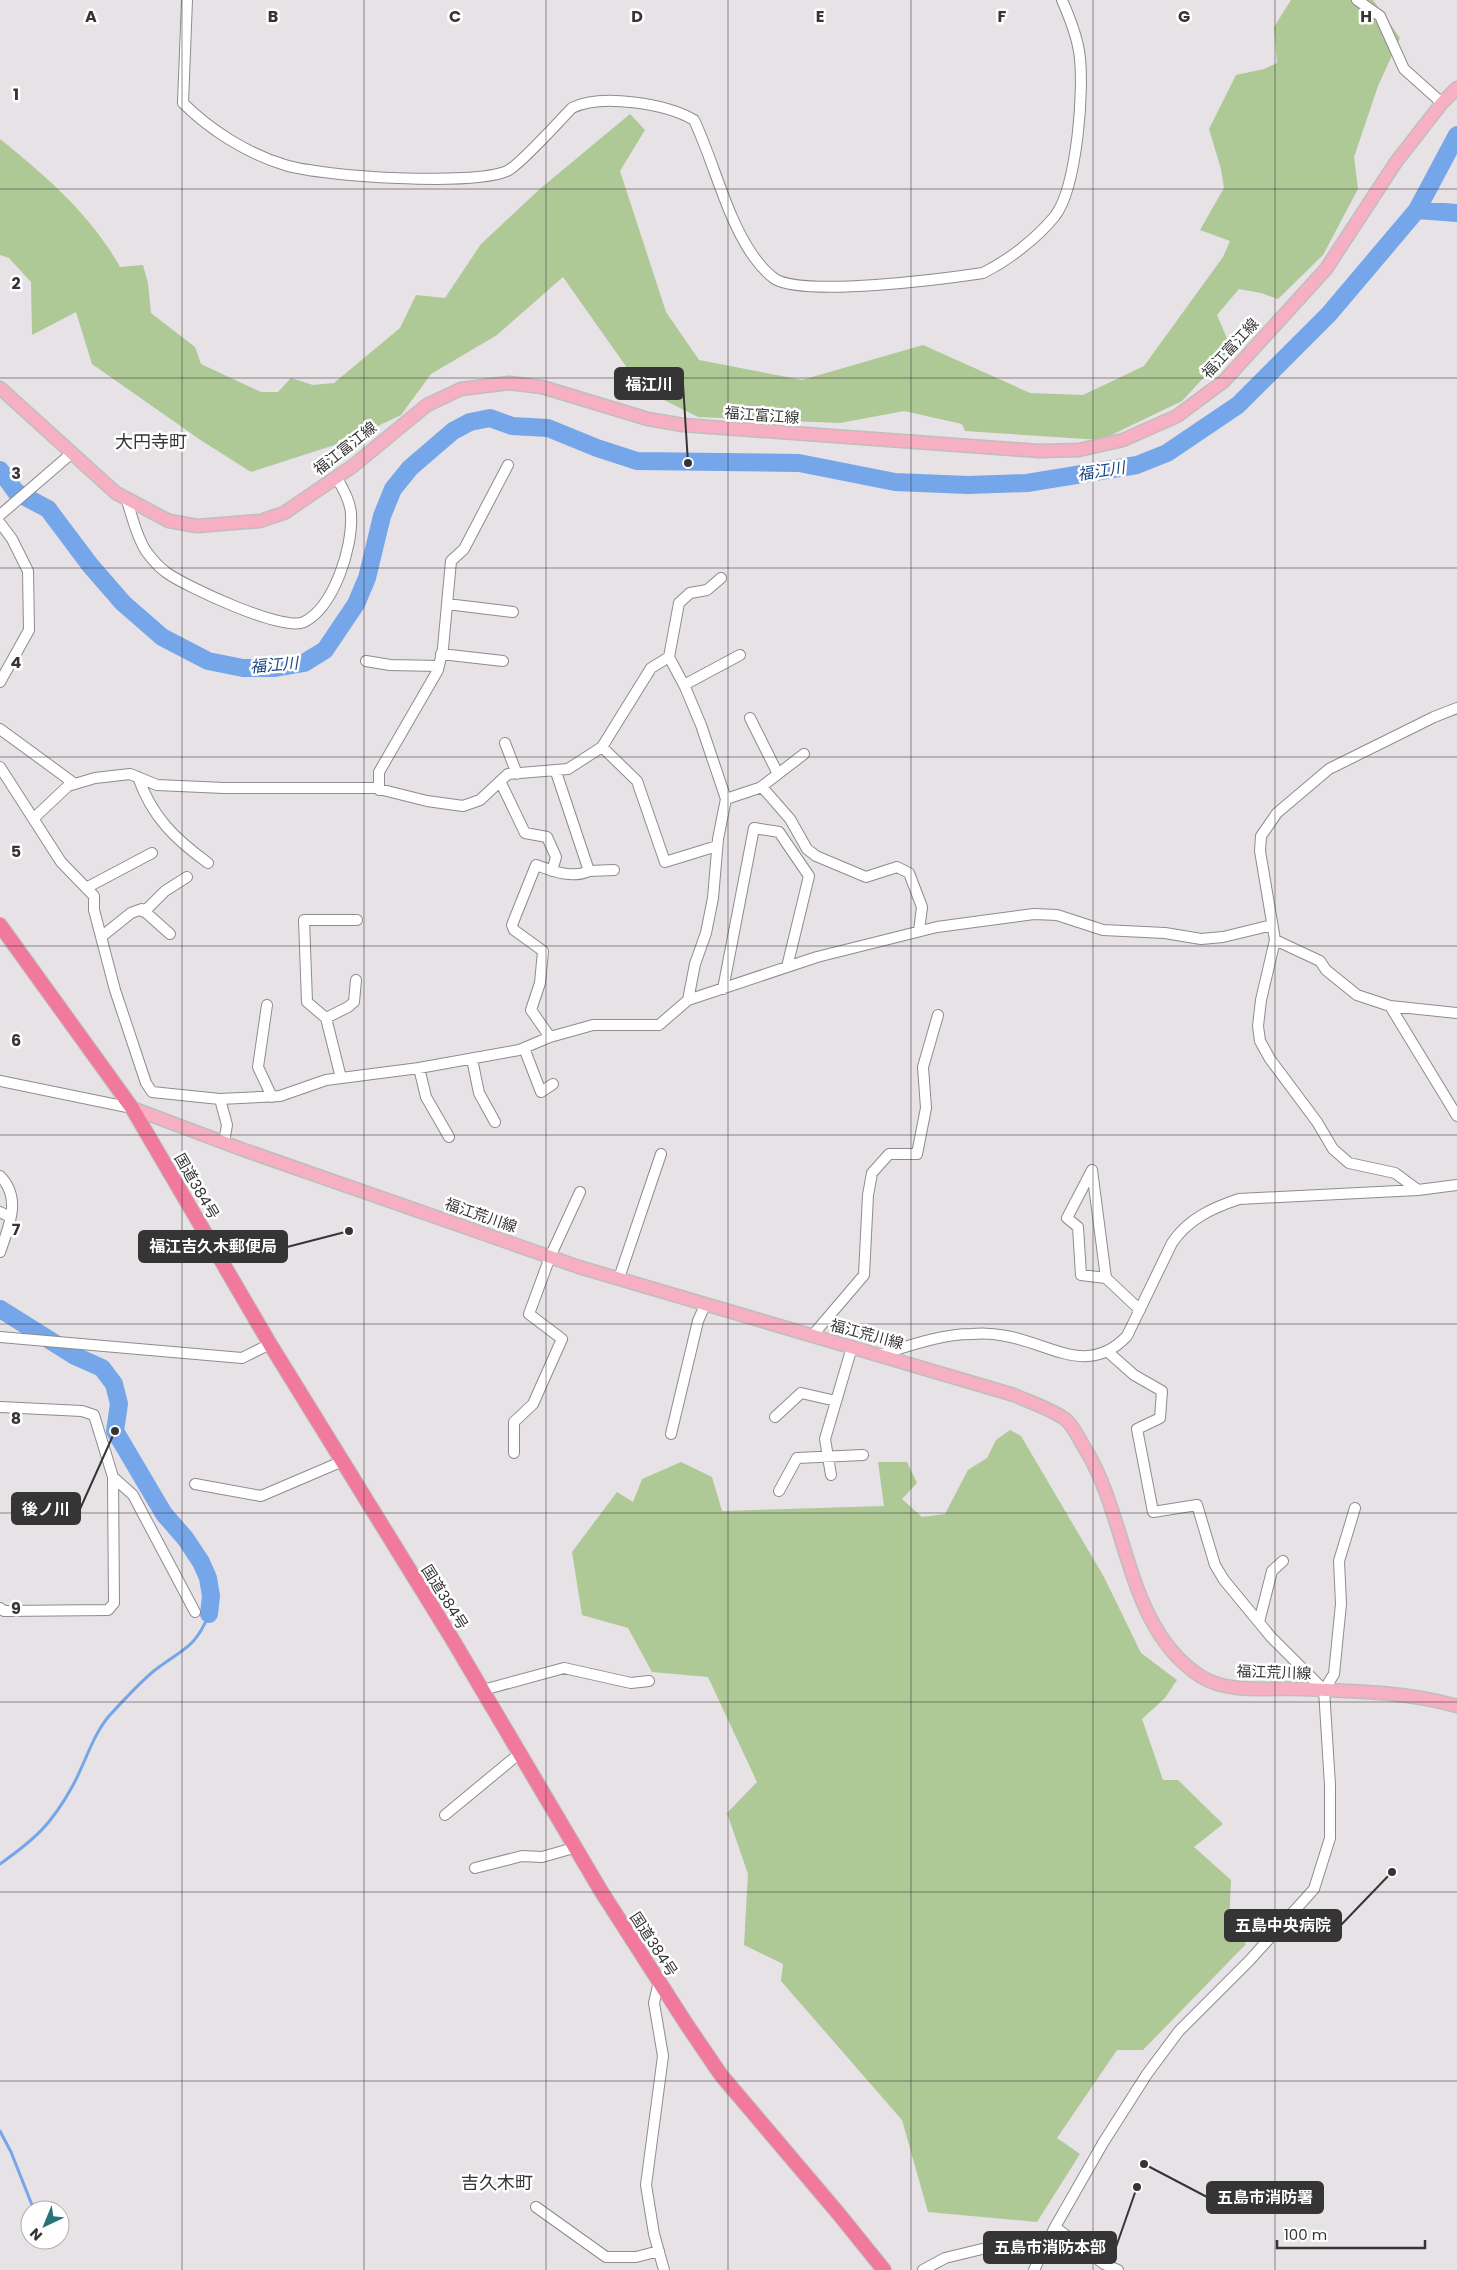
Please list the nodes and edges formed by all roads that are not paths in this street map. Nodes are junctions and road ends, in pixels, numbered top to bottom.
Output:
1 (187, 0) edge
2 (1062, 0) edge
3 (1357, 0) edge
4 (1457, 88) edge
5 (1442, 102) junction
6 (0, 388) edge
7 (72, 453) junction
8 (508, 465) dead end
9 (336, 477) junction
10 (126, 498) junction
11 (2, 513) edge
12 (0, 523) edge
13 (721, 578) dead end
14 (447, 604) junction
15 (513, 612) dead end
16 (442, 654) junction
17 (740, 655) dead end
18 (669, 658) junction
19 (366, 661) dead end
20 (503, 661) dead end
21 (439, 666) junction
22 (0, 682) edge
23 (684, 685) junction
24 (1457, 708) edge
25 (750, 718) dead end
26 (0, 729) edge
27 (505, 743) dead end
28 (602, 746) junction
29 (804, 754) dead end
30 (0, 767) edge
31 (556, 772) junction
32 (517, 774) junction
33 (778, 774) junction
34 (138, 777) junction
35 (500, 781) junction
36 (75, 784) junction
37 (761, 788) junction
38 (379, 790) junction
39 (726, 799) junction
40 (34, 818) junction
41 (717, 846) junction
42 (152, 853) dead end
43 (208, 863) dead end
44 (614, 870) dead end
45 (552, 871) junction
46 (589, 871) junction
47 (187, 877) dead end
48 (86, 888) junction
49 (144, 912) junction
50 (357, 920) dead end
51 (0, 925) edge
52 (1272, 925) junction
53 (919, 931) junction
54 (170, 934) dead end
55 (101, 937) junction
56 (1275, 940) junction
57 (787, 967) junction
58 (356, 980) dead end
59 (723, 989) junction
60 (688, 1000) junction
61 (267, 1005) dead end
62 (1390, 1006) junction
63 (1457, 1013) edge
64 (938, 1015) dead end
65 (326, 1018) junction
66 (550, 1037) junction
67 (524, 1048) junction
68 (472, 1059) junction
69 (419, 1068) junction
70 (341, 1078) junction
71 (0, 1081) edge
72 (553, 1084) dead end
73 (272, 1097) junction
74 (220, 1099) junction
75 (132, 1108) junction
76 (1457, 1116) edge
77 (495, 1122) dead end
78 (449, 1137) dead end
79 (224, 1142) junction
80 (661, 1154) dead end
81 (0, 1176) edge
82 (1457, 1185) edge
83 (1418, 1190) junction
84 (580, 1192) dead end
85 (0, 1212) edge
86 (10, 1218) junction
87 (0, 1252) edge
88 (550, 1256) junction
89 (618, 1278) junction
90 (1106, 1278) junction
91 (705, 1304) junction
92 (1140, 1310) junction
93 (812, 1336) junction
94 (0, 1337) edge
95 (270, 1344) junction
96 (852, 1347) junction
97 (1108, 1352) junction
98 (879, 1355) junction
99 (836, 1401) junction
100 (0, 1407) edge
101 (775, 1417) dead end
102 (670, 1434) dead end
103 (514, 1453) dead end
104 (863, 1455) dead end
105 (828, 1456) junction
106 (343, 1461) junction
107 (831, 1476) dead end
108 (113, 1477) junction
109 (195, 1484) dead end
110 (780, 1491) dead end
111 (1355, 1508) dead end
112 (1283, 1561) dead end
113 (0, 1608) edge
114 (195, 1612) dead end
115 (1259, 1622) junction
116 (649, 1681) dead end
117 (483, 1690) junction
118 (1324, 1690) junction
119 (1457, 1706) edge
120 (520, 1753) junction
121 (445, 1815) dead end
122 (576, 1847) junction
123 (474, 1868) dead end
124 (659, 1982) junction
125 (536, 2207) dead end
126 (1056, 2227) junction
127 (982, 2249) dead end
128 (659, 2251) junction
129 (664, 2270) edge
130 (884, 2270) edge
131 (923, 2270) edge
132 (1034, 2270) edge
133 (1118, 2270) edge

1 - 2 street
3 - 5 street
4 - 5 main road, 福江富江線
5 - 9 main road, 福江富江線
6 - 7 main road, 福江富江線
7 - 10 main road, 福江富江線
7 - 11 street
8 - 14 street
9 - 10 main road, 福江富江線
9 - 10 street
12 - 22 street
13 - 18 street
14 - 15 street
14 - 16 street
16 - 20 street
16 - 21 street
17 - 23 street
18 - 23 street
18 - 28 street
19 - 21 street
21 - 38 street
23 - 39 street
24 - 52 street
25 - 33 street
26 - 36 street
27 - 32 street
28 - 31 street
28 - 41 street
29 - 33 street
30 - 40 street
31 - 32 street
31 - 46 street
32 - 35 street
33 - 37 street
34 - 36 street
34 - 38 street
34 - 43 street
35 - 38 street
35 - 45 street
36 - 40 street
37 - 39 street
37 - 53 street
39 - 41 street
40 - 48 street
41 - 60 street
42 - 48 street
44 - 46 street
45 - 46 street
45 - 66 street
47 - 49 street
48 - 55 street
49 - 54 street
49 - 55 street
50 - 65 street
51 - 75 highway, 国道384号
52 - 53 street
52 - 56 street
53 - 57 street
55 - 74 street
56 - 62 street
56 - 83 street
57 - 59 street
57 - 59 street
58 - 65 street
59 - 60 street
60 - 66 street
61 - 73 street
62 - 63 street
62 - 76 street
64 - 93 street
65 - 70 street
66 - 67 street
67 - 68 street
67 - 72 street
68 - 69 street
68 - 77 street
69 - 70 street
69 - 78 street
70 - 73 street
71 - 75 street
73 - 74 street
74 - 79 street
75 - 79 main road, 福江荒川線
75 - 95 highway, 国道384号
79 - 88 main road, 福江荒川線
80 - 89 street
81 - 86 street
82 - 83 street
83 - 92 street
84 - 88 street
85 - 86 street
86 - 87 street
88 - 89 main road, 福江荒川線
88 - 103 street
89 - 91 main road, 福江荒川線
90 - 90 street
90 - 92 street
91 - 93 main road, 福江荒川線
91 - 102 street
92 - 97 street
93 - 96 main road, 福江荒川線
94 - 95 street
95 - 106 highway, 国道384号
96 - 98 main road, 福江荒川線
96 - 99 street
97 - 98 street
97 - 115 street
98 - 118 main road, 福江荒川線
99 - 101 street
99 - 105 street
100 - 108 street
104 - 105 street
105 - 107 street
105 - 110 street
106 - 109 street
106 - 117 highway, 国道384号
108 - 113 street
108 - 114 street
111 - 118 street
112 - 115 street
115 - 118 street
116 - 117 street
117 - 120 highway, 国道384号
118 - 119 main road, 福江荒川線
118 - 126 street
120 - 121 street
120 - 122 highway, 国道384号
122 - 123 street
122 - 124 highway, 国道384号
124 - 128 street
124 - 130 highway, 国道384号
125 - 128 street
126 - 132 street
126 - 133 street
127 - 131 street
128 - 129 street

